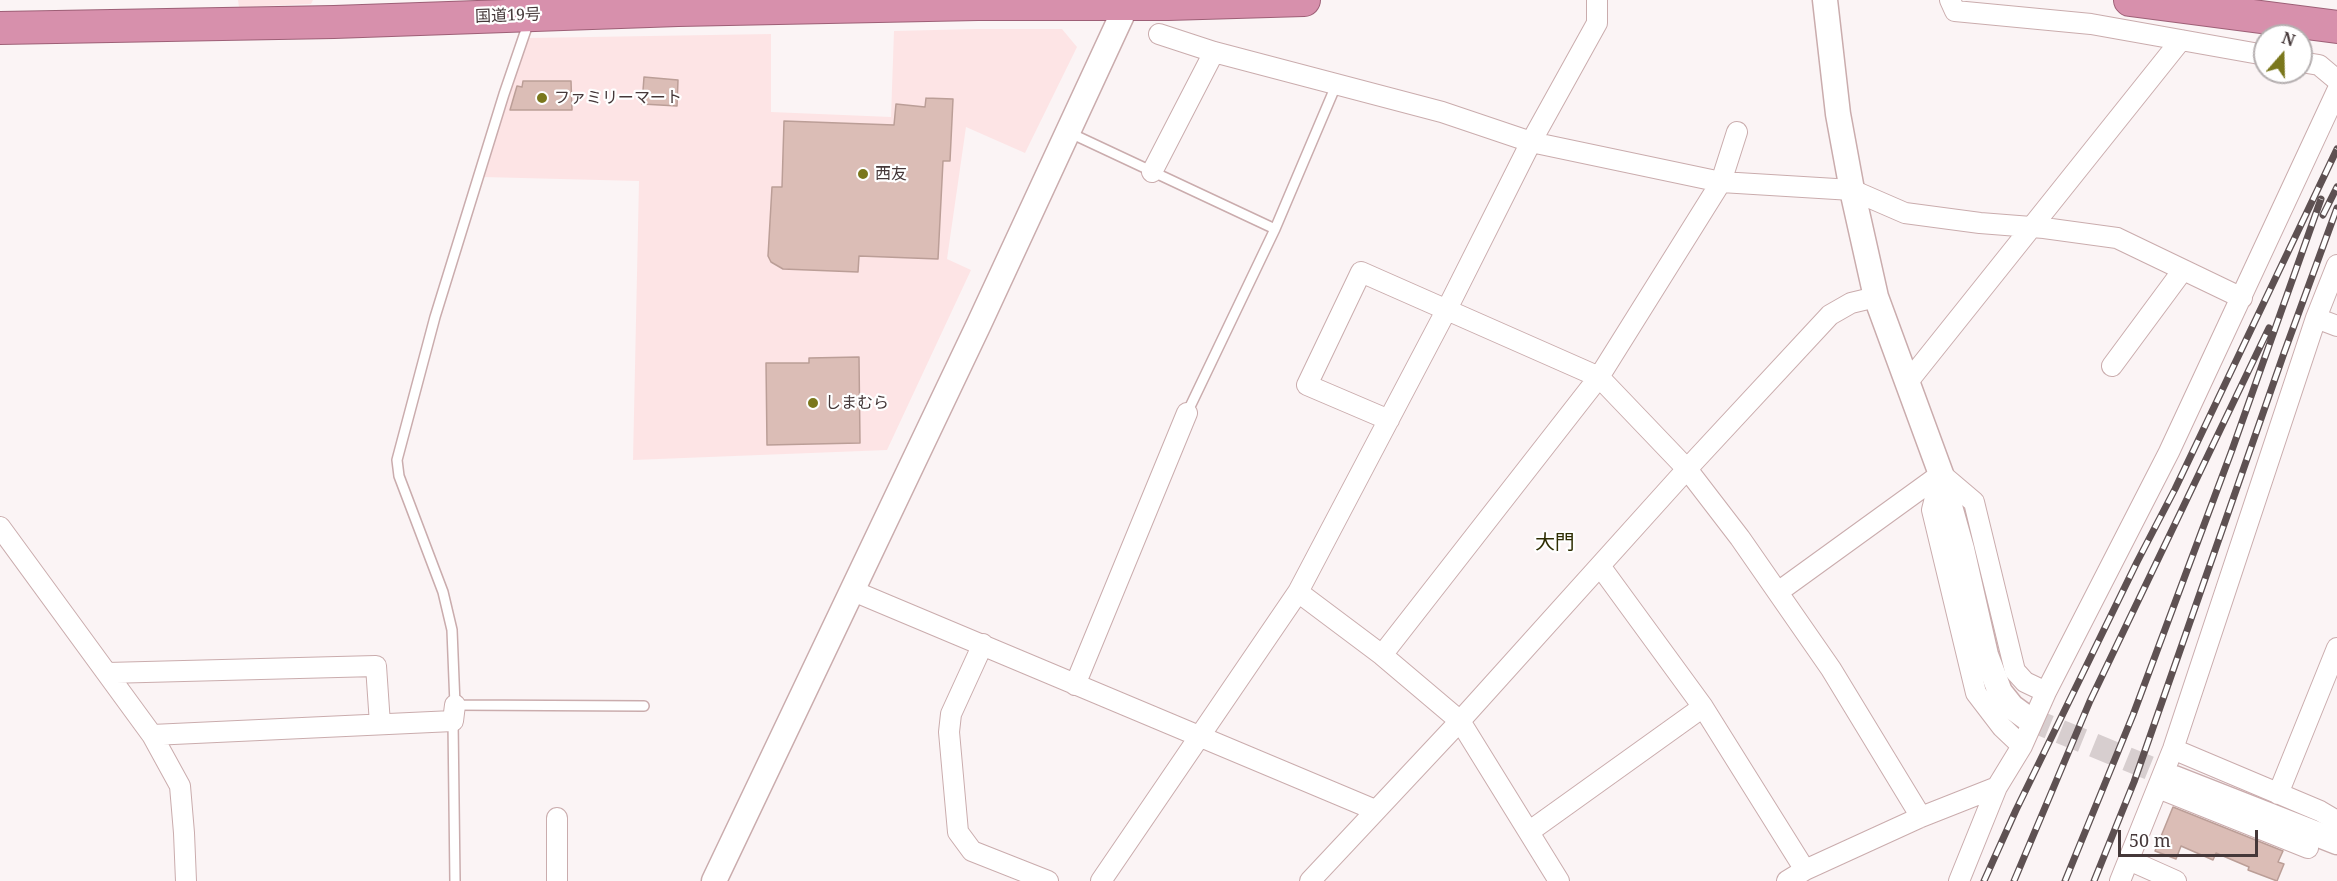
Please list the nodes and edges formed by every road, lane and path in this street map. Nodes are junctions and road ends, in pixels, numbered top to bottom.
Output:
1 (1304, 0) edge
2 (1597, 0) edge
3 (1825, 0) edge
4 (1950, 0) edge
5 (2130, 0) edge
6 (978, 2) edge
7 (1128, 2) edge
8 (531, 16) junction
9 (2337, 27) edge
10 (0, 28) edge
11 (1159, 34) dead end
12 (2193, 36) junction
13 (1214, 52) junction
14 (2253, 52) edge
15 (2313, 64) edge
16 (2337, 80) edge
17 (1337, 83) junction
18 (2337, 91) edge
19 (1066, 131) junction
20 (1737, 132) dead end
21 (1532, 142) junction
22 (1152, 172) junction
23 (1721, 182) junction
24 (1851, 190) junction
25 (2034, 227) junction
26 (1275, 229) junction
27 (2337, 265) edge
28 (2183, 270) junction
29 (1876, 297) junction
30 (2242, 298) junction
31 (1447, 309) junction
32 (2316, 318) junction
33 (2337, 326) edge
34 (2112, 366) dead end
35 (1599, 377) junction
36 (1907, 383) junction
37 (1187, 412) joint
38 (1389, 420) junction
39 (1688, 469) junction
40 (1941, 474) junction
41 (0, 527) edge
42 (1600, 566) junction
43 (851, 590) junction
44 (1298, 592) junction
45 (1778, 592) junction
46 (983, 645) junction
47 (2337, 648) edge
48 (1382, 655) junction
49 (107, 673) junction
50 (1075, 685) junction
51 (2046, 692) junction
52 (644, 706) dead end
53 (1703, 707) junction
54 (454, 713) junction
55 (2027, 718) tunnel mouth
56 (1460, 721) junction
57 (380, 724) junction
58 (152, 735) junction
59 (1200, 737) junction
60 (2022, 746) junction
61 (2173, 749) junction
62 (2166, 783) junction
63 (1997, 787) junction
64 (2278, 794) junction
65 (1375, 810) junction
66 (1921, 817) junction
67 (557, 818) dead end
68 (2337, 821) edge
69 (1530, 831) junction
70 (2337, 842) edge
71 (2308, 848) dead end
72 (2129, 860) junction
73 (1806, 870) junction
74 (186, 881) edge
75 (455, 881) edge
76 (557, 881) edge
77 (714, 881) edge
78 (1048, 881) edge
79 (1101, 881) edge
80 (1310, 881) edge
81 (1559, 881) edge
82 (1787, 881) edge
83 (1959, 881) edge
84 (2120, 881) edge
85 (2176, 881) edge

1 - 7 highway, 国道19号
2 - 21 street
3 - 24 street
4 - 12 street
5 - 9 highway
6 - 7 highway, 国道19号
6 - 8 highway, 国道19号
7 - 19 street
8 - 10 highway, 国道19号
8 - 54 lane
11 - 13 street
12 - 14 street
12 - 25 street
13 - 17 street
13 - 22 street
15 - 16 street
17 - 21 street
17 - 26 lane
18 - 30 street
19 - 22 lane
19 - 43 street
20 - 23 street
21 - 23 street
21 - 31 street
22 - 26 lane
23 - 24 street
23 - 35 street
24 - 25 street
24 - 29 street
25 - 28 street
25 - 36 street
26 - 37 lane
27 - 32 street
28 - 30 street
28 - 34 street
29 - 36 street
29 - 39 street
30 - 51 street
31 - 35 street
31 - 38 street
31 - 38 street
32 - 33 street
32 - 61 street
35 - 39 street
35 - 48 street
36 - 40 street
37 - 50 street
38 - 44 street
39 - 42 street
39 - 45 street
40 - 45 street
40 - 51 street
40 - 55 street
40 - 60 street
41 - 49 street
42 - 53 street
42 - 56 street
43 - 46 street
43 - 77 street
44 - 48 street
44 - 59 street
45 - 66 street
46 - 50 street
46 - 78 street
47 - 64 street
48 - 56 street
49 - 57 street
49 - 58 street
50 - 59 street
51 - 60 street
52 - 54 lane
53 - 69 street
53 - 73 street
54 - 57 street
54 - 75 lane
56 - 65 street
56 - 69 street
57 - 58 street
58 - 74 street
59 - 65 street
59 - 79 street
60 - 63 street
61 - 62 street
61 - 64 street
62 - 70 street
62 - 71 street
62 - 72 street
63 - 66 street
63 - 83 street
64 - 68 street
65 - 80 street
66 - 73 street
67 - 76 street
69 - 81 street
72 - 84 street
72 - 85 street
73 - 82 street

